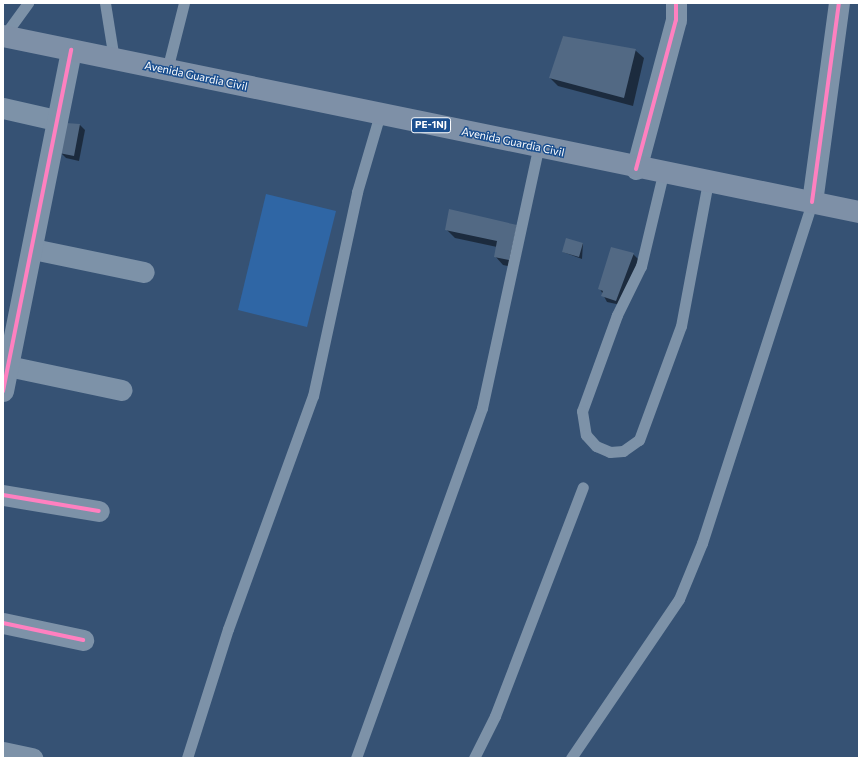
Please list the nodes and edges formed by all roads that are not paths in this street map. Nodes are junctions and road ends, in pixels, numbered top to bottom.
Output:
1 (28, 3) edge
2 (105, 3) edge
3 (184, 3) edge
4 (676, 3) edge
5 (839, 3) edge
6 (4, 36) edge
7 (71, 50) junction
8 (114, 59) junction
9 (167, 70) junction
10 (3, 108) edge
11 (380, 114) junction
12 (56, 120) junction
13 (538, 148) junction
14 (636, 169) junction
15 (663, 174) junction
16 (708, 182) junction
17 (812, 202) junction
18 (859, 212) edge
19 (33, 249) junction
20 (144, 272) dead end
21 (8, 366) junction
22 (122, 390) dead end
23 (3, 391) edge
24 (583, 487) dead end
25 (3, 495) edge
26 (100, 511) dead end
27 (3, 624) edge
28 (83, 640) dead end
29 (3, 752) edge
30 (359, 757) edge
31 (32, 758) edge
32 (187, 758) edge
33 (474, 758) edge
34 (571, 758) edge

1 - 6 lane
2 - 8 lane
3 - 9 lane
4 - 14 street
5 - 17 street
6 - 7 highway, Avenida Guardia Civil / PE-1NJ
7 - 8 highway, Avenida Guardia Civil / PE-1NJ
7 - 12 street
8 - 9 highway, Avenida Guardia Civil / PE-1NJ
9 - 11 highway, Avenida Guardia Civil / PE-1NJ
10 - 12 street
11 - 13 highway, Avenida Guardia Civil / PE-1NJ
11 - 32 lane
12 - 19 street
13 - 14 highway, Avenida Guardia Civil / PE-1NJ
13 - 30 lane
14 - 15 highway, Avenida Guardia Civil / PE-1NJ
15 - 16 highway, Avenida Guardia Civil / PE-1NJ
15 - 16 lane
16 - 17 highway, Avenida Guardia Civil / PE-1NJ
17 - 18 highway, Avenida Guardia Civil / PE-1NJ
17 - 34 lane
19 - 20 street
19 - 21 street
21 - 22 street
21 - 23 street
24 - 33 lane
25 - 26 street
27 - 28 street
29 - 31 street

